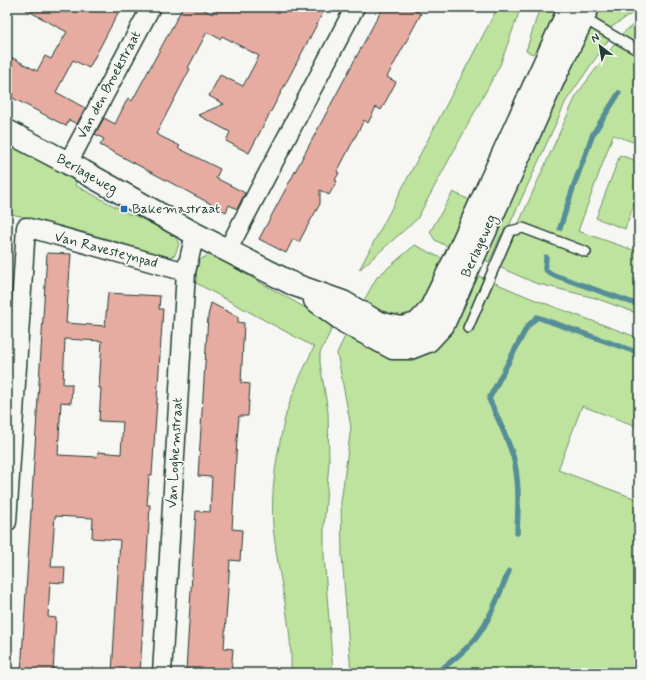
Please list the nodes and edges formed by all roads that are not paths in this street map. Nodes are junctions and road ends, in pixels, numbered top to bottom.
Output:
1 (150, 7) edge
2 (355, 7) edge
3 (580, 11) edge
4 (639, 51) edge
5 (7, 131) edge
6 (68, 163) junction
7 (195, 234) junction
8 (227, 251) junction
9 (586, 252) dead end
10 (186, 272) junction
11 (468, 328) dead end
12 (7, 522) edge
13 (162, 673) edge

1 - 6 street, Van den Broekstraat
2 - 8 street
3 - 4 lane
3 - 8 street, Berlageweg
5 - 6 street, Berlageweg
6 - 7 street, Berlageweg
7 - 8 street, Berlageweg
7 - 10 street, Van Loghemstraat
9 - 11 lane
10 - 12 street, Van Ravesteynpad
10 - 13 street, Van Loghemstraat

